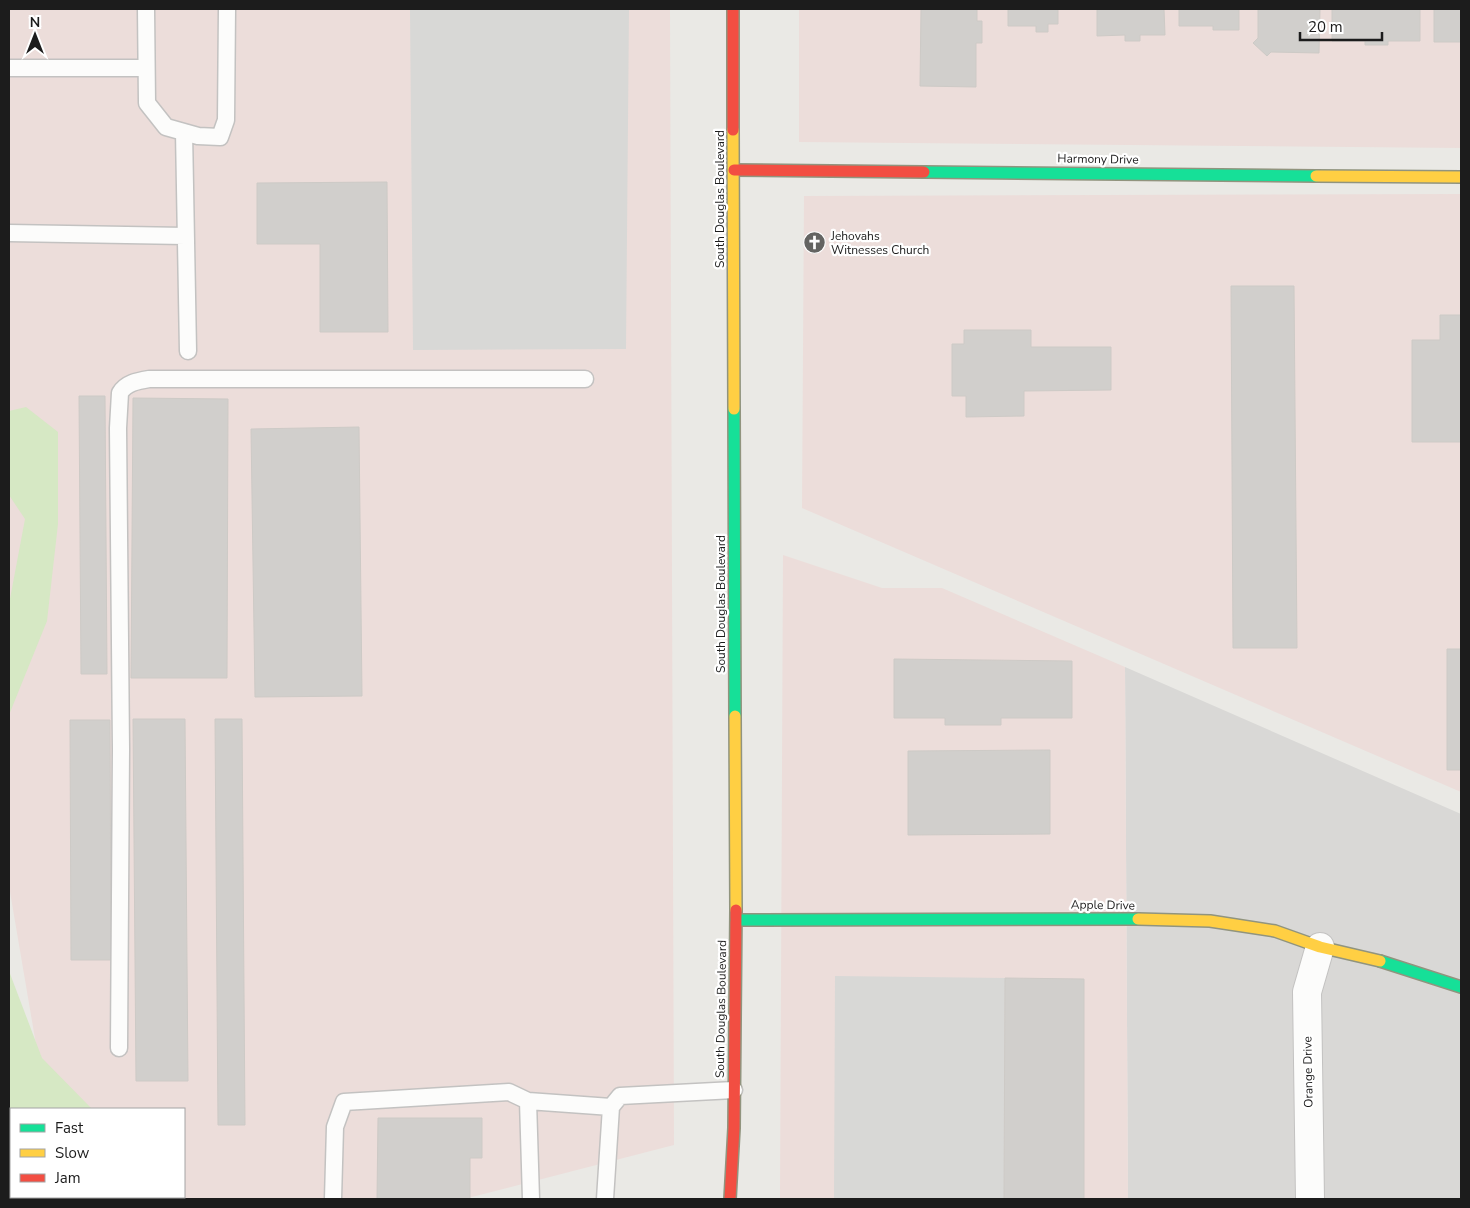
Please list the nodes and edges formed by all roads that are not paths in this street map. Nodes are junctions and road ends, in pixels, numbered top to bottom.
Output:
1 (146, 9) edge
2 (227, 9) edge
3 (733, 9) edge
4 (9, 68) edge
5 (146, 68) junction
6 (184, 132) junction
7 (734, 170) junction
8 (1461, 177) edge
9 (9, 233) edge
10 (185, 236) junction
11 (188, 351) dead end
12 (585, 378) dead end
13 (736, 920) junction
14 (1320, 947) junction
15 (1461, 987) edge
16 (119, 1048) dead end
17 (734, 1090) junction
18 (528, 1100) junction
19 (611, 1108) junction
20 (333, 1199) edge
21 (531, 1199) edge
22 (604, 1199) edge
23 (730, 1199) edge
24 (1310, 1199) edge

1 - 5 lane
2 - 6 lane
3 - 7 street, South Douglas Boulevard
4 - 5 lane
5 - 6 lane
6 - 10 lane
7 - 8 street, Harmony Drive
7 - 13 street, South Douglas Boulevard
9 - 10 lane
10 - 11 lane
12 - 16 lane
13 - 14 street, Apple Drive
13 - 17 street, South Douglas Boulevard
14 - 15 street, Apple Drive
14 - 24 street, Orange Drive
17 - 19 lane
17 - 23 street, South Douglas Boulevard
18 - 19 lane
18 - 20 lane
18 - 21 lane
19 - 22 lane

